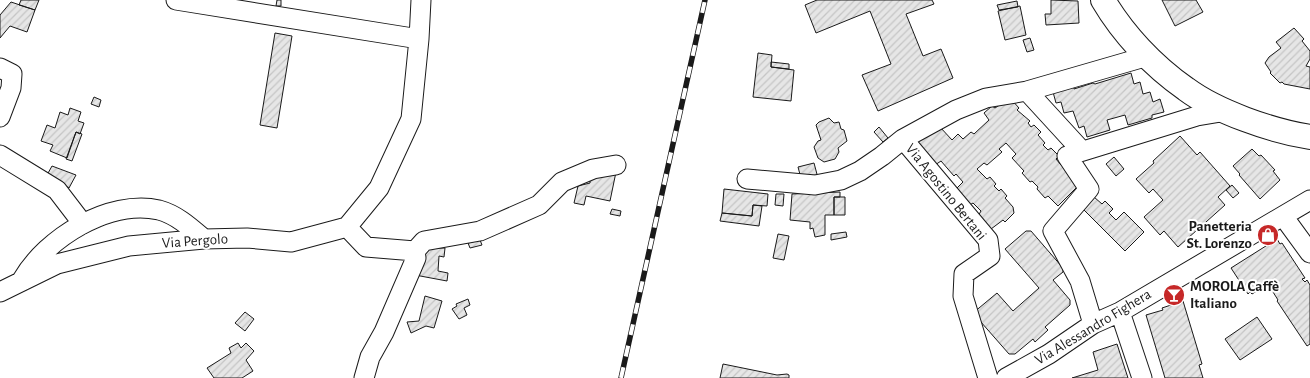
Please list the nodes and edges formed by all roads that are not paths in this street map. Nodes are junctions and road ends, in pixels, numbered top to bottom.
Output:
1 (176, 0) edge
2 (421, 0) edge
3 (1103, 0) edge
4 (419, 39) junction
5 (1148, 56) junction
6 (0, 68) edge
7 (1027, 91) junction
8 (1227, 112) junction
9 (0, 117) edge
10 (1310, 137) edge
11 (903, 139) junction
12 (1074, 154) junction
13 (0, 155) edge
14 (616, 166) dead end
15 (747, 179) dead end
16 (1310, 200) edge
17 (1283, 216) junction
18 (83, 224) junction
19 (347, 227) junction
20 (204, 239) junction
21 (415, 250) junction
22 (1310, 253) edge
23 (21, 281) junction
24 (0, 292) edge
25 (1120, 312) junction
26 (1092, 324) junction
27 (364, 378) edge
28 (988, 378) edge
29 (1006, 378) edge
30 (1142, 378) edge

1 - 4 street
2 - 4 street
3 - 5 main road
4 - 19 street
5 - 7 street, Via Agostino Bertani
5 - 8 main road
6 - 9 street
7 - 11 street, Via Agostino Bertani
7 - 12 street
8 - 10 main road
8 - 12 street
11 - 15 street, Via Agostino Bertani
11 - 28 street, Via Agostino Bertani
12 - 26 street
13 - 18 street
14 - 21 street
16 - 17 street, Via Alessandro Fighera
17 - 22 street
17 - 25 street, Via Alessandro Fighera
18 - 20 street
18 - 23 street
19 - 20 street, Via Pergolo
19 - 21 street
20 - 23 street, Via Pergolo
21 - 27 street
23 - 24 street, Via Pergolo
25 - 26 street, Via Alessandro Fighera
25 - 30 street
26 - 29 street, Via Alessandro Fighera

